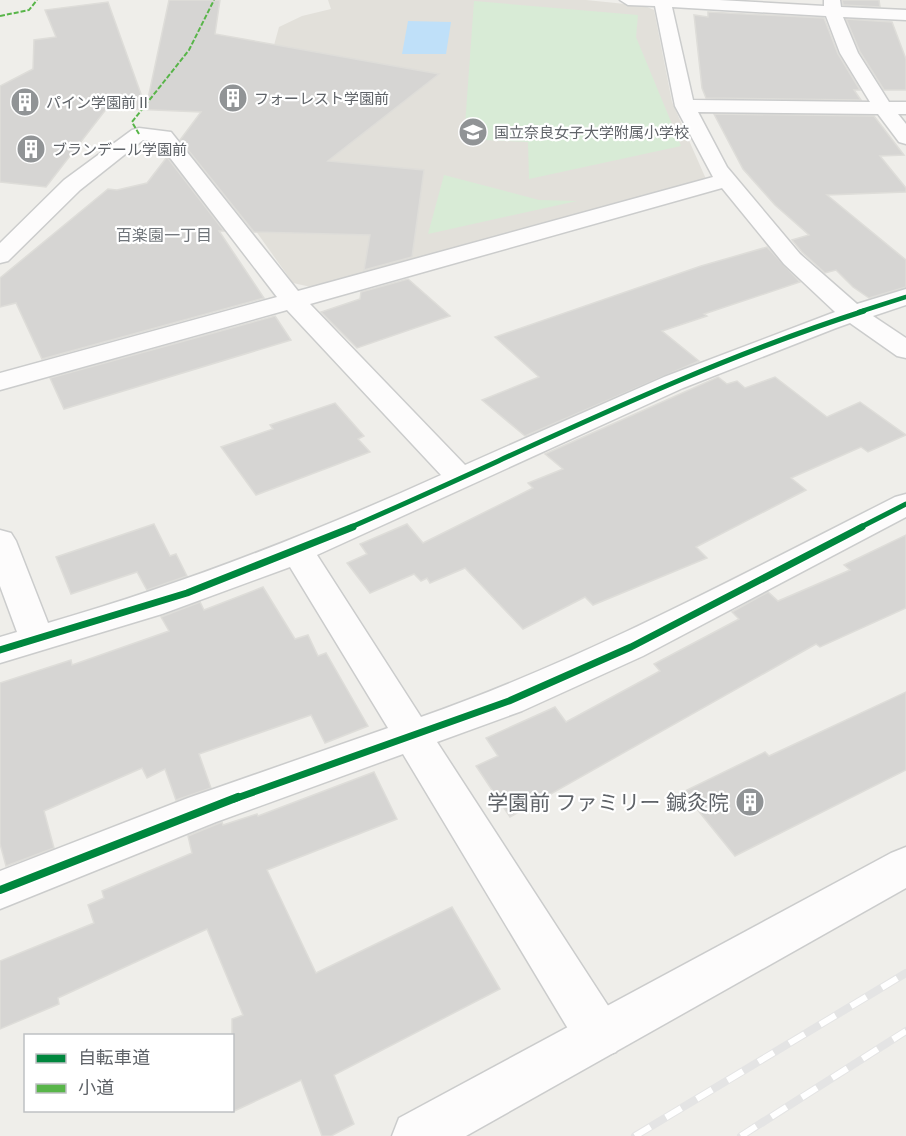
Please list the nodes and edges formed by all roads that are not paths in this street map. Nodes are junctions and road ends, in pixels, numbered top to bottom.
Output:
1 (628, 0) edge
2 (663, 3) junction
3 (832, 6) edge
4 (906, 15) edge
5 (686, 106) junction
6 (883, 108) junction
7 (906, 108) edge
8 (906, 138) edge
9 (727, 180) junction
10 (0, 256) edge
11 (906, 297) edge
12 (293, 301) junction
13 (852, 313) junction
14 (906, 350) edge
15 (0, 382) edge
16 (460, 477) junction
17 (906, 504) edge
18 (0, 541) edge
19 (297, 550) junction
20 (37, 640) junction
21 (0, 650) edge
22 (411, 736) junction
23 (906, 866) edge
24 (0, 890) edge
25 (599, 1035) junction
26 (417, 1136) edge

1 - 2 street
2 - 3 street
2 - 5 street
3 - 4 street
3 - 6 street
5 - 6 street
5 - 9 street
6 - 7 street
6 - 8 street
9 - 12 street
9 - 13 street
10 - 12 street
11 - 13 street
12 - 15 street
12 - 16 street
13 - 14 street
13 - 16 street
16 - 19 street
17 - 22 street
18 - 20 street
19 - 20 street
19 - 22 street
20 - 21 street
22 - 24 street
22 - 25 street
23 - 25 street
25 - 26 street

